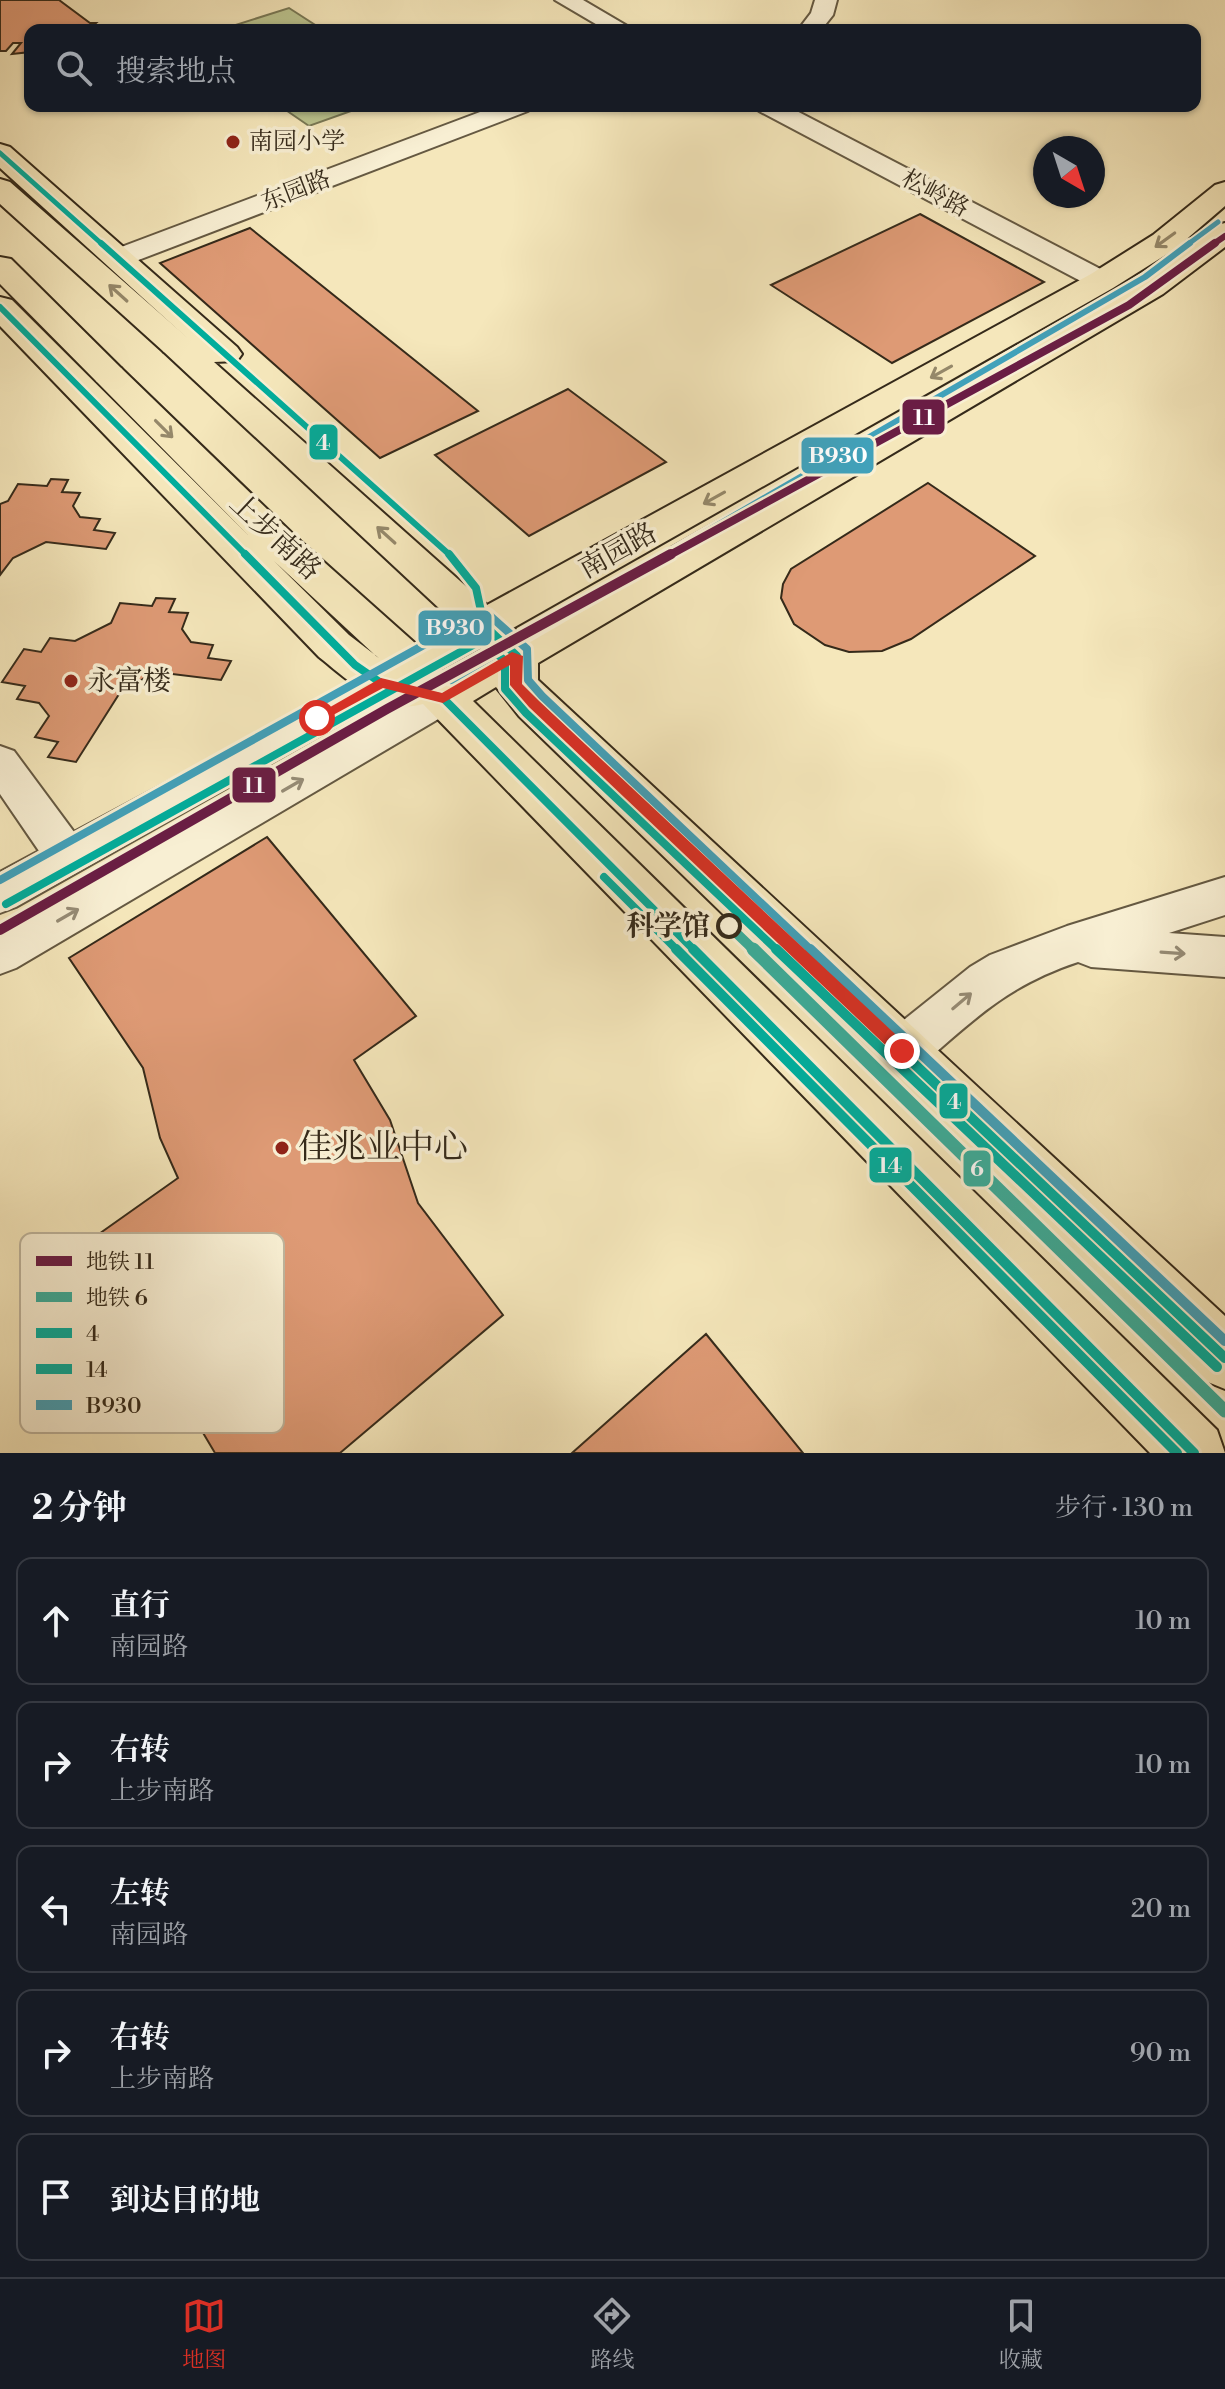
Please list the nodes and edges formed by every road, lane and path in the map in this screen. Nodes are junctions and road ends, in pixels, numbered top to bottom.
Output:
1 (566, 0) edge
2 (826, 0) edge
3 (612, 24) edge
4 (814, 24) edge
5 (503, 112) edge
6 (779, 112) edge
7 (0, 153) edge
8 (0, 188) edge
9 (1225, 191) edge
10 (1225, 232) edge
11 (118, 258) junction
12 (0, 266) edge
13 (1102, 281) junction
14 (0, 307) edge
15 (484, 625) junction
16 (517, 656) junction
17 (412, 682) junction
18 (0, 762) edge
19 (67, 857) junction
20 (0, 894) edge
21 (1225, 896) edge
22 (1067, 946) junction
23 (0, 954) edge
24 (1225, 957) edge
25 (902, 1051) junction
26 (1225, 1358) edge
27 (1194, 1453) edge

1 - 3 street
2 - 4 street
5 - 11 street, 东园路
6 - 13 street, 松岭路
7 - 11 main road
15 -> 8 main road
9 -> 13 main road, 南园路
10 - 16 main road, 南园路
11 - 15 main road
12 -> 17 main road, 上步南路
13 -> 15 main road, 南园路
14 - 17 main road, 上步南路
15 - 16 main road
15 - 17 main road, 南园路
16 - 17 main road, 南园路
16 - 25 main road
17 - 19 street, 南园路
23 -> 17 street, 南园路
17 - 27 main road, 上步南路
18 - 19 street
19 - 20 street, 南园路
21 - 22 street
22 -> 24 street
25 -> 22 street
25 - 26 main road

